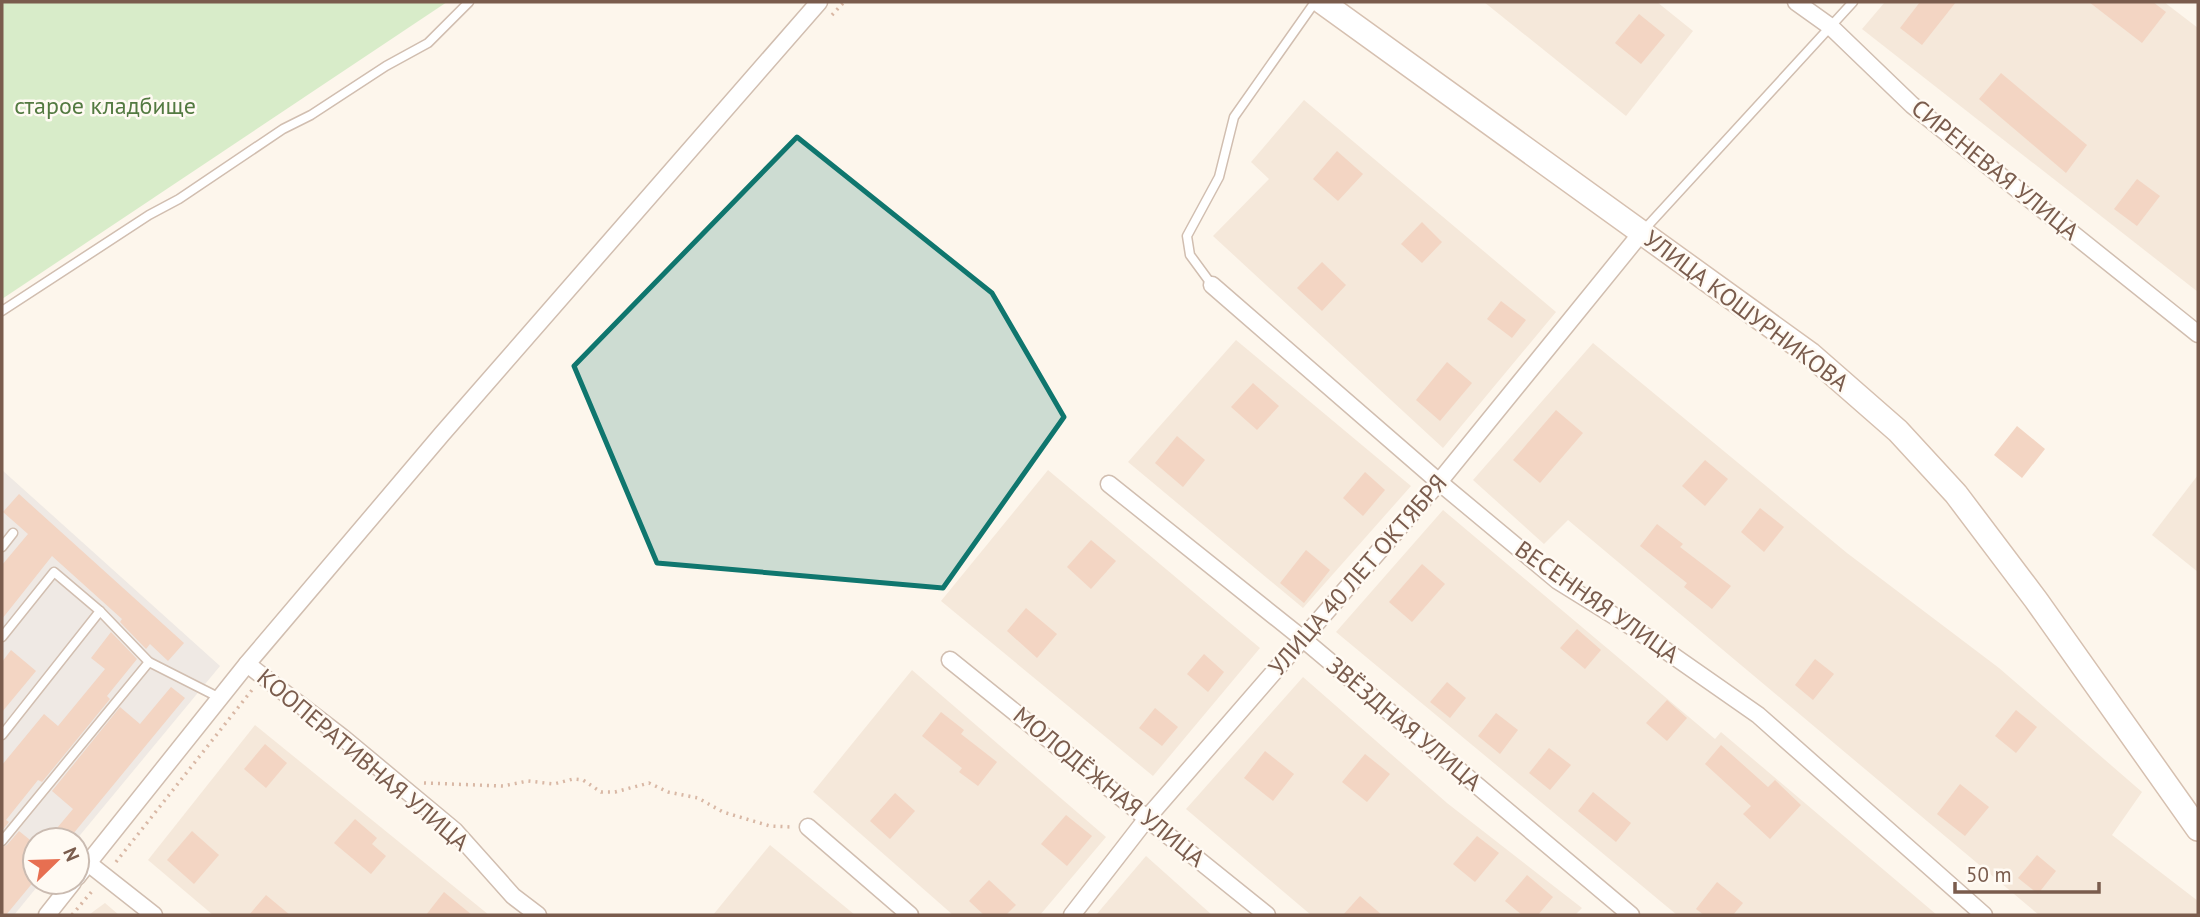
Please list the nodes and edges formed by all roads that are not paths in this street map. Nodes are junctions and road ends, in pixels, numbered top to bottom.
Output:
1 (469, 2) edge
2 (819, 2) edge
3 (1315, 2) edge
4 (1322, 2) edge
5 (1796, 2) edge
6 (1853, 2) edge
7 (1831, 27) junction
8 (1642, 232) junction
9 (1212, 285) joint
10 (2, 311) edge
11 (2198, 334) edge
12 (1439, 482) junction
13 (1109, 484) dead end
14 (13, 533) dead end
15 (2, 547) edge
16 (100, 611) junction
17 (2, 637) edge
18 (1303, 639) junction
19 (950, 660) dead end
20 (149, 662) junction
21 (247, 664) junction
22 (220, 698) junction
23 (2, 735) edge
24 (1148, 817) junction
25 (808, 827) road end
26 (2198, 829) edge
27 (2, 841) edge
28 (91, 859) edge
29 (91, 865) edge
30 (62, 896) edge
31 (47, 915) edge
32 (154, 915) edge
33 (537, 915) edge
34 (910, 915) edge
35 (1072, 915) edge
36 (1267, 915) edge
37 (1630, 915) edge
38 (1984, 915) edge

1 - 10 lane
2 - 21 street
3 - 9 lane
4 - 8 main road, УЛИЦА КОШУРНИКОВА
5 - 7 street, СИРЕНЕВАЯ УЛИЦА
6 - 7 lane
7 - 8 lane
7 - 11 street, СИРЕНЕВАЯ УЛИЦА
8 - 12 street, УЛИЦА 40 ЛЕТ ОКТЯБРЯ
8 - 26 main road, УЛИЦА КОШУРНИКОВА
9 - 12 street, ВЕСЕННЯЯ УЛИЦА
12 - 18 street, УЛИЦА 40 ЛЕТ ОКТЯБРЯ
12 - 38 street, ВЕСЕННЯЯ УЛИЦА
13 - 18 street, ЗВЁЗДНАЯ УЛИЦА
14 - 15 lane
16 - 17 lane
16 - 20 lane
16 - 23 lane
18 - 24 street, УЛИЦА 40 ЛЕТ ОКТЯБРЯ
18 - 37 street, ЗВЁЗДНАЯ УЛИЦА
19 - 24 street, МОЛОДЁЖНАЯ УЛИЦА
20 - 22 lane
20 - 27 lane
21 - 22 street
21 - 33 street, КООПЕРАТИВНАЯ УЛИЦА
22 - 28 street
24 - 35 street, УЛИЦА 40 ЛЕТ ОКТЯБРЯ
24 - 36 street, МОЛОДЁЖНАЯ УЛИЦА
25 - 34 street
29 - 32 street
30 - 31 street

